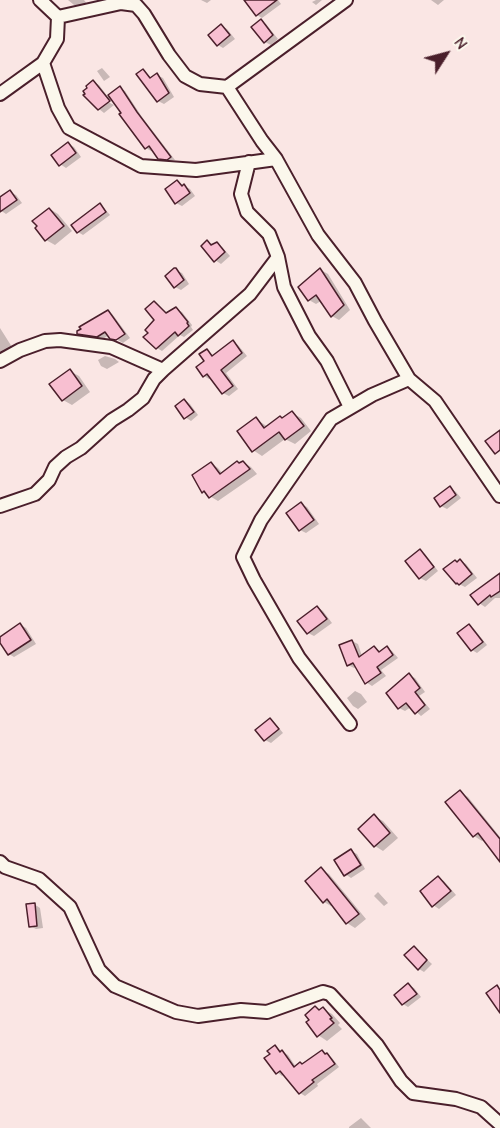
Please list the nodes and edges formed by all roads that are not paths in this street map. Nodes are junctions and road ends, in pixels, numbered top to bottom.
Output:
1 (40, 0) edge
2 (346, 0) edge
3 (136, 2) edge
4 (58, 17) junction
5 (43, 63) junction
6 (227, 87) junction
7 (0, 94) edge
8 (276, 159) junction
9 (249, 162) junction
10 (278, 257) junction
11 (0, 361) edge
12 (163, 370) junction
13 (409, 379) junction
14 (350, 407) junction
15 (500, 496) edge
16 (0, 506) edge
17 (350, 724) dead end
18 (0, 862) edge
19 (500, 1124) edge

1 - 4 street
2 - 6 street
3 - 4 street
3 - 6 street
4 - 5 street
5 - 7 street
5 - 9 street
6 - 8 street
8 - 9 street
8 - 13 street
9 - 10 street
10 - 12 street
10 - 14 street
11 - 12 street
12 - 16 street
13 - 14 street
13 - 15 street
14 - 17 street
18 - 19 street

